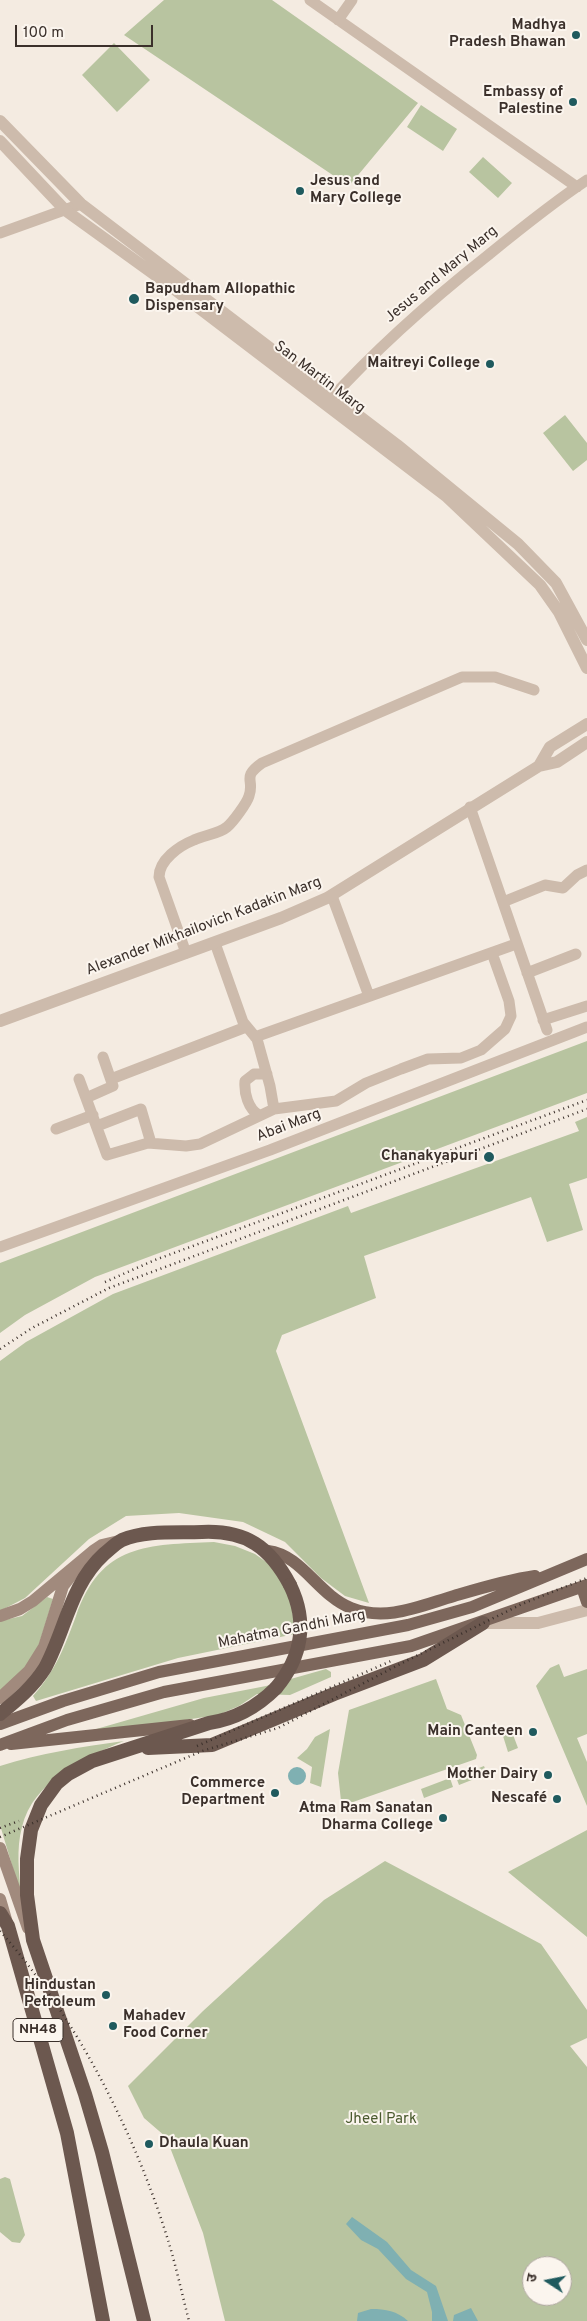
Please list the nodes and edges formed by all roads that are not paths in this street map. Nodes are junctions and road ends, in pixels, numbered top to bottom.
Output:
1 (310, 0) edge
2 (352, 0) edge
3 (338, 20) junction
4 (0, 121) edge
5 (0, 141) edge
6 (587, 180) edge
7 (577, 187) junction
8 (81, 204) junction
9 (65, 210) junction
10 (0, 232) edge
11 (329, 400) junction
12 (587, 640) edge
13 (587, 668) edge
14 (534, 690) dead end
15 (587, 724) edge
16 (587, 742) edge
17 (539, 766) junction
18 (470, 807) junction
19 (587, 870) edge
20 (332, 896) junction
21 (502, 902) junction
22 (215, 943) junction
23 (516, 944) junction
24 (492, 952) junction
25 (186, 953) junction
26 (576, 954) dead end
27 (527, 973) junction
28 (369, 996) junction
29 (587, 1006) edge
30 (0, 1021) edge
31 (587, 1027) edge
32 (246, 1028) junction
33 (255, 1037) junction
34 (103, 1057) dead end
35 (267, 1074) junction
36 (79, 1079) dead end
37 (111, 1079) junction
38 (86, 1098) junction
39 (274, 1109) junction
40 (259, 1115) junction
41 (95, 1121) junction
42 (56, 1129) dead end
43 (151, 1143) junction
44 (0, 1247) edge
45 (121, 1541) junction
46 (268, 1551) junction
47 (85, 1558) junction
48 (587, 1559) edge
49 (550, 1574) junction
50 (584, 1586) edge
51 (587, 1602) edge
52 (587, 1610) edge
53 (0, 1616) edge
54 (483, 1623) junction
55 (0, 1698) edge
56 (0, 1714) edge
57 (210, 1723) junction
58 (0, 1724) edge
59 (1, 1745) edge
60 (134, 1748) junction
61 (0, 1848) edge
62 (0, 1899) edge
63 (0, 1913) edge
64 (8, 1926) junction
65 (33, 1940) junction
66 (103, 2321) edge
67 (144, 2321) edge

1 - 3 street
2 - 3 street
3 - 7 street
4 - 8 street, San Martin Marg
5 - 9 street, San Martin Marg
6 - 7 street, Jesus and Mary Marg
7 - 11 street, Jesus and Mary Marg
8 - 9 street
8 - 11 street, San Martin Marg
9 - 10 street
9 - 11 street, San Martin Marg
11 - 12 street, San Martin Marg
11 - 13 street, San Martin Marg
14 - 25 street
15 - 17 street
16 - 17 street
17 - 18 street, Alexander Mikhailovich Kadakin Marg
18 - 20 street, Alexander Mikhailovich Kadakin Marg
18 - 21 street
19 - 21 street
20 - 22 street, Alexander Mikhailovich Kadakin Marg
20 - 28 street
21 - 23 street
22 - 25 street, Alexander Mikhailovich Kadakin Marg
22 - 32 street
23 - 24 street
23 - 27 street
24 - 28 street
24 - 39 street
25 - 30 street, Alexander Mikhailovich Kadakin Marg
26 - 27 street
27 - 29 street
28 - 33 street
31 - 44 street, Abai Marg
32 - 33 street
32 - 37 street
33 - 35 street
34 - 37 street
35 - 39 street
35 - 40 street
36 - 38 street
37 - 38 street
38 - 41 street
39 - 40 street
40 - 43 street
41 - 42 street
41 - 43 street
41 - 43 street
45 - 46 highway
45 - 47 main road
45 - 56 highway
46 - 49 main road
46 - 57 highway, bridge
47 - 53 main road
47 - 55 main road
48 - 49 main road, Mahatma Gandhi Marg
49 - 58 main road, Mahatma Gandhi Marg
50 - 51 main road
50 - 54 main road
52 - 54 street
54 - 59 main road
54 - 60 highway
57 - 59 main road
57 - 60 highway
60 - 65 highway
61 - 65 main road
62 - 64 main road
63 - 64 highway
64 - 66 highway, NH48
65 - 67 highway, NH48

